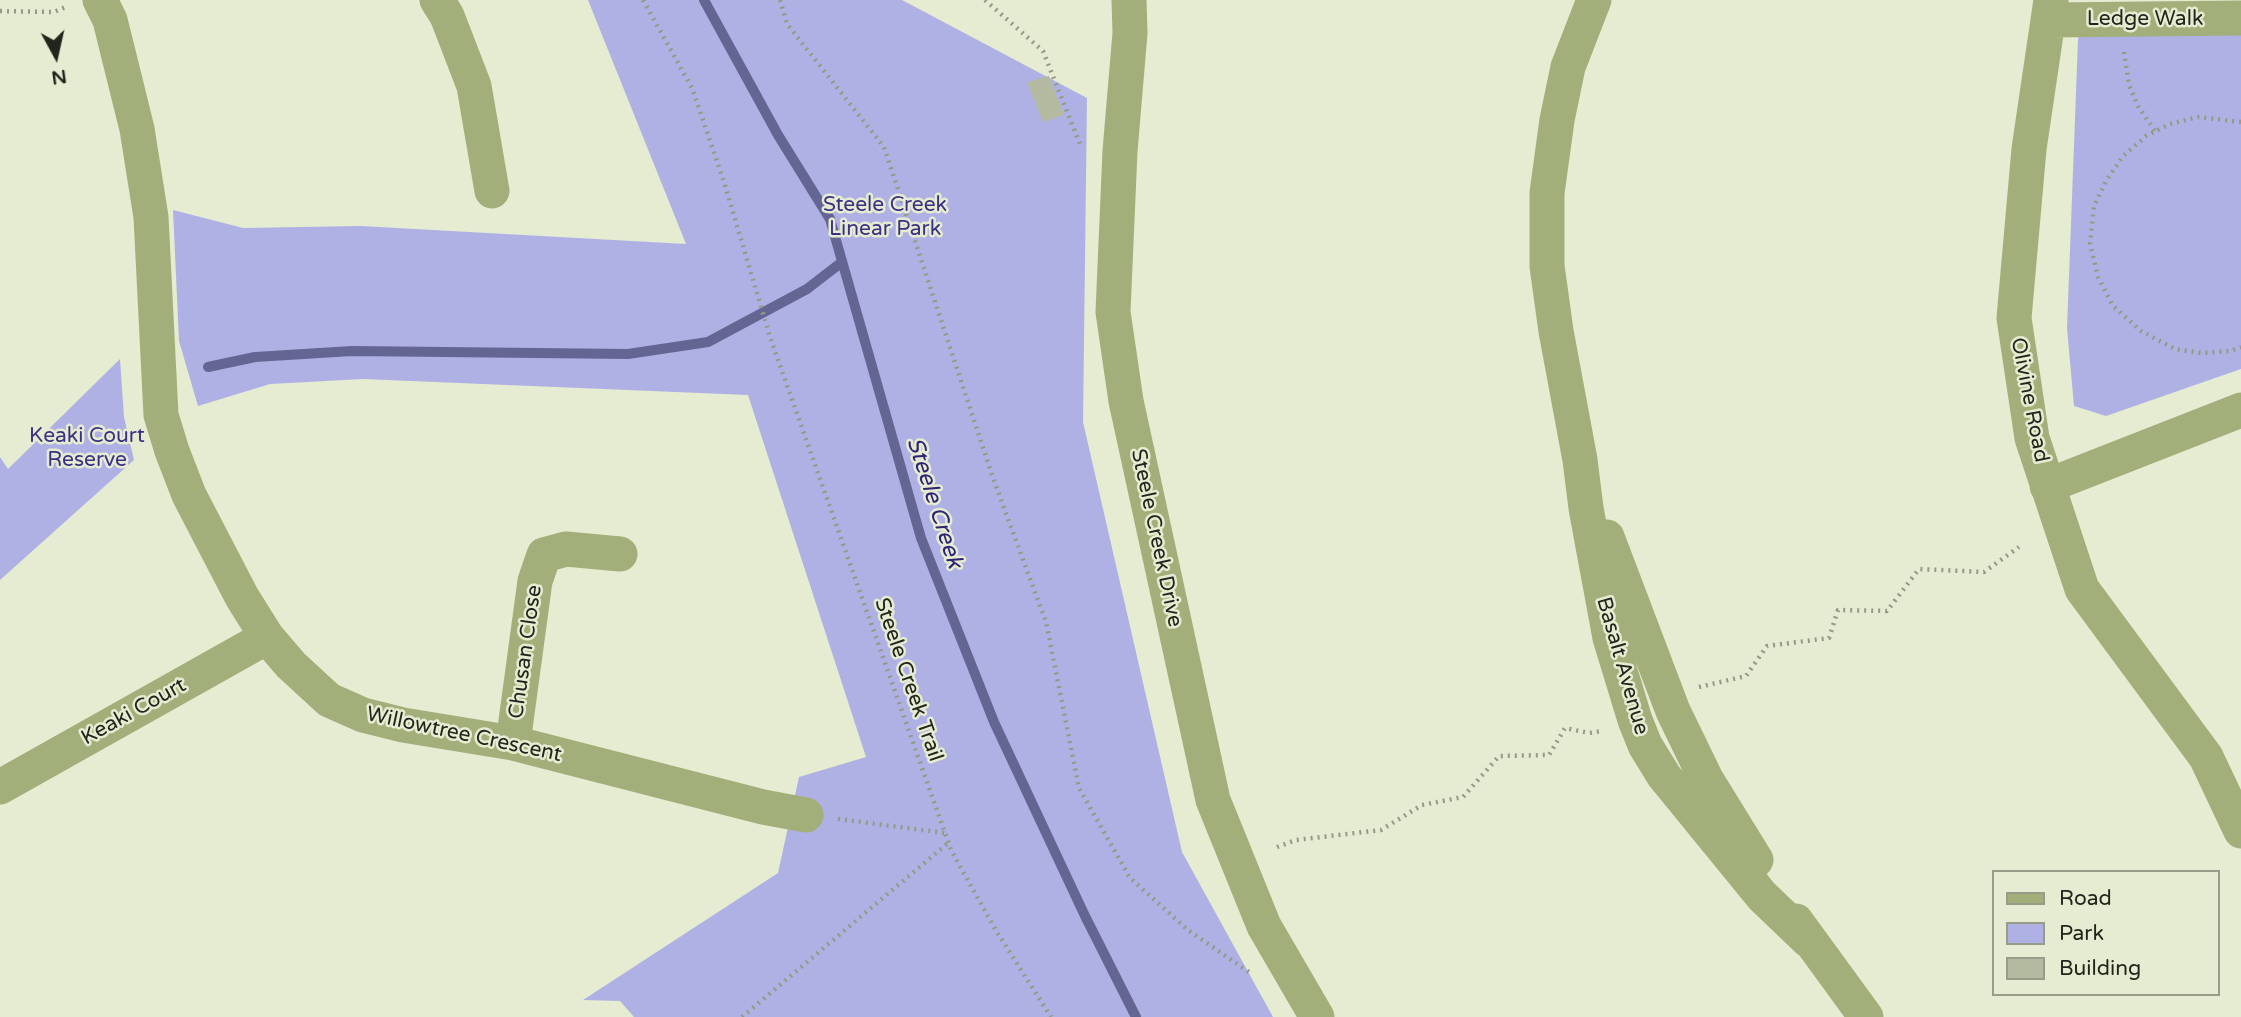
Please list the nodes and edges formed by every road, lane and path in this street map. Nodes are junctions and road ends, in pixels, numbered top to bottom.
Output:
1 (438, 0) edge
2 (643, 0) edge
3 (780, 0) edge
4 (985, 0) edge
5 (1141, 0) edge
6 (1594, 0) edge
7 (87, 2) edge
8 (2050, 10) edge
9 (0, 12) edge
10 (1129, 17) edge
11 (2241, 18) edge
12 (2128, 19) junction
13 (2241, 122) edge
14 (2155, 131) junction
15 (1081, 147) dead end
16 (492, 191) dead end
17 (2241, 348) edge
18 (2241, 410) edge
19 (2047, 486) junction
20 (2019, 547) dead end
21 (620, 554) dead end
22 (267, 637) junction
23 (1697, 687) dead end
24 (1604, 731) dead end
25 (513, 743) junction
26 (0, 787) edge
27 (806, 815) joint
28 (2241, 831) edge
29 (945, 833) junction
30 (948, 843) junction
31 (1277, 847) dead end
32 (1298, 985) junction
33 (742, 1017) edge
34 (1051, 1017) edge
35 (1317, 1017) edge
36 (1866, 1017) edge

1 - 16 street
2 - 29 path, Steele Creek Trail
3 - 32 path
4 - 15 path
5 - 10 street, Steele Creek Drive
6 - 36 street, Basalt Avenue
7 - 9 path
7 - 22 street, Willowtree Crescent
8 - 12 street, Ledge Walk
8 - 19 street, Olivine Road
10 - 32 street, Steele Creek Drive
11 - 12 street, Ledge Walk
12 - 14 path
13 - 14 path
14 - 17 path
18 - 19 street
19 - 28 street, Olivine Road
20 - 23 path
21 - 25 street, Chusan Close
22 - 25 street, Willowtree Crescent
22 - 26 street, Keaki Court
24 - 31 path
25 - 27 street, Willowtree Crescent
27 - 29 path
29 - 30 path, Steele Creek Trail
30 - 33 path
30 - 34 path, Steele Creek Trail
32 - 35 street, Steele Creek Drive

